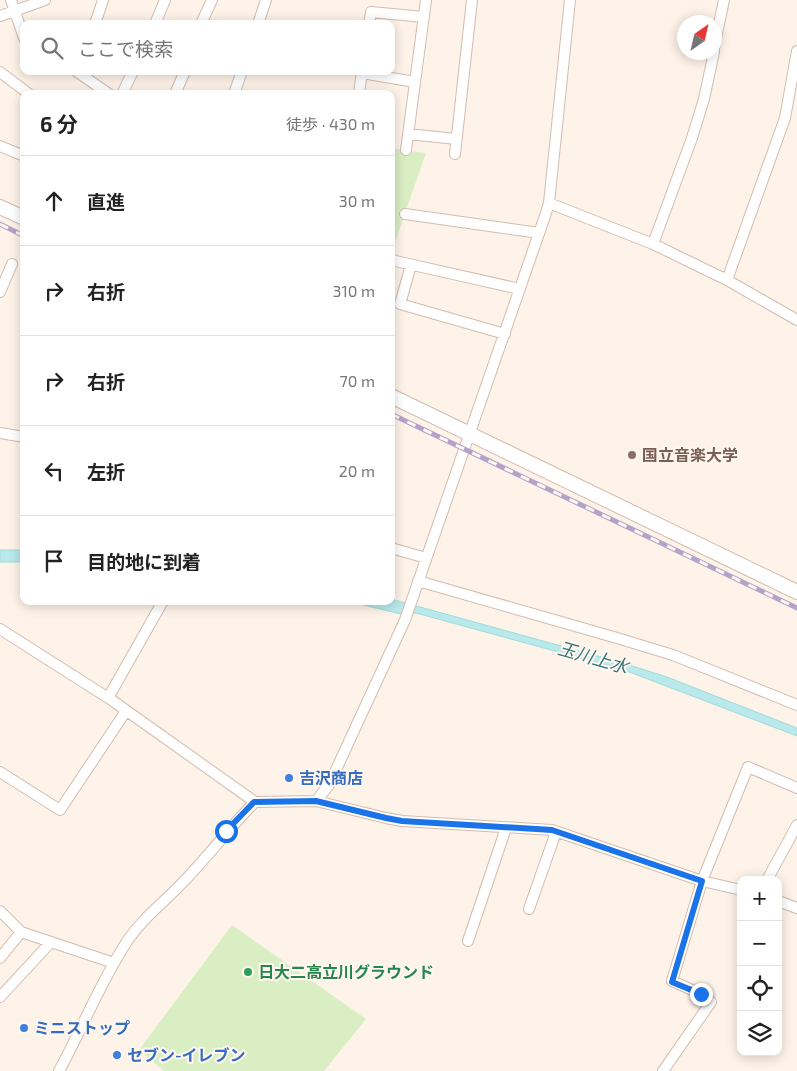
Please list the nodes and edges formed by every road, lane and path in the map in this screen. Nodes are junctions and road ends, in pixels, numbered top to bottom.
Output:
1 (11, 0) edge
2 (45, 0) edge
3 (104, 0) edge
4 (165, 0) edge
5 (212, 0) edge
6 (266, 0) edge
7 (426, 0) edge
8 (472, 0) edge
9 (570, 0) edge
10 (724, 0) edge
11 (15, 11) junction
12 (721, 15) edge
13 (0, 16) edge
14 (424, 17) junction
15 (96, 20) edge
16 (157, 20) edge
17 (203, 20) edge
18 (259, 20) edge
19 (369, 20) edge
20 (20, 26) edge
21 (797, 51) edge
22 (712, 60) edge
23 (82, 75) edge
24 (131, 75) edge
25 (183, 75) edge
26 (241, 75) edge
27 (362, 75) edge
28 (378, 75) edge
29 (2, 77) edge
30 (415, 82) junction
31 (23, 90) edge
32 (103, 90) edge
33 (124, 90) edge
34 (177, 90) edge
35 (235, 90) edge
36 (360, 90) edge
37 (408, 134) junction
38 (456, 139) junction
39 (0, 146) edge
40 (406, 150) dead end
41 (20, 154) edge
42 (454, 154) dead end
43 (549, 203) junction
44 (0, 207) edge
45 (404, 214) dead end
46 (20, 216) edge
47 (539, 232) junction
48 (652, 244) junction
49 (395, 261) edge
50 (12, 264) dead end
51 (411, 265) junction
52 (727, 280) junction
53 (520, 289) junction
54 (0, 292) edge
55 (797, 320) edge
56 (505, 334) junction
57 (395, 398) edge
58 (0, 433) edge
59 (470, 434) junction
60 (20, 436) edge
61 (395, 549) edge
62 (426, 558) junction
63 (418, 581) junction
64 (797, 592) edge
65 (161, 605) edge
66 (0, 630) edge
67 (108, 698) junction
68 (797, 705) edge
69 (126, 711) junction
70 (0, 772) edge
71 (797, 788) edge
72 (316, 801) junction
73 (254, 802) junction
74 (797, 825) edge
75 (506, 828) junction
76 (556, 832) junction
77 (769, 876) edge
78 (702, 881) junction
79 (737, 889) edge
80 (782, 902) edge
81 (797, 908) edge
82 (528, 909) dead end
83 (0, 911) edge
84 (21, 932) junction
85 (468, 941) dead end
86 (51, 942) junction
87 (0, 958) edge
88 (114, 963) junction
89 (0, 997) edge
90 (59, 1071) edge
91 (663, 1071) edge

1 - 11 street
2 - 11 street
3 - 15 street
4 - 16 street
5 - 17 street
6 - 18 street
7 - 14 street
8 - 38 street
9 - 43 street
10 - 12 street
11 - 13 street
11 - 20 street
14 - 19 street
14 - 30 street
21 - 52 street
22 - 48 street
23 - 32 street
24 - 33 street
25 - 34 street
26 - 35 street
27 - 36 street
28 - 30 street
29 - 31 street
30 - 37 street
37 - 38 street
37 - 40 street
38 - 42 street
39 - 41 street
43 - 47 street
43 - 48 street
44 - 46 street
45 - 47 street
47 - 53 street
48 - 52 street
49 - 51 street
50 - 54 street
51 - 53 street
51 - 56 street
52 - 55 street
53 - 56 street
56 - 59 street
57 - 59 street
58 - 60 street
59 - 62 street
59 - 64 street
61 - 62 street
62 - 63 street
63 - 68 street
63 - 72 street
65 - 67 street
66 - 67 street
67 - 69 street
69 - 70 street
69 - 73 street
71 - 78 street
72 - 73 street
72 - 75 street
73 - 88 street
74 - 77 street
75 - 76 street
75 - 85 street
76 - 78 street
76 - 82 street
78 - 79 street
78 - 91 street
80 - 81 street
83 - 84 street
84 - 86 street
84 - 87 street
86 - 88 street
86 - 89 street
88 - 90 street

